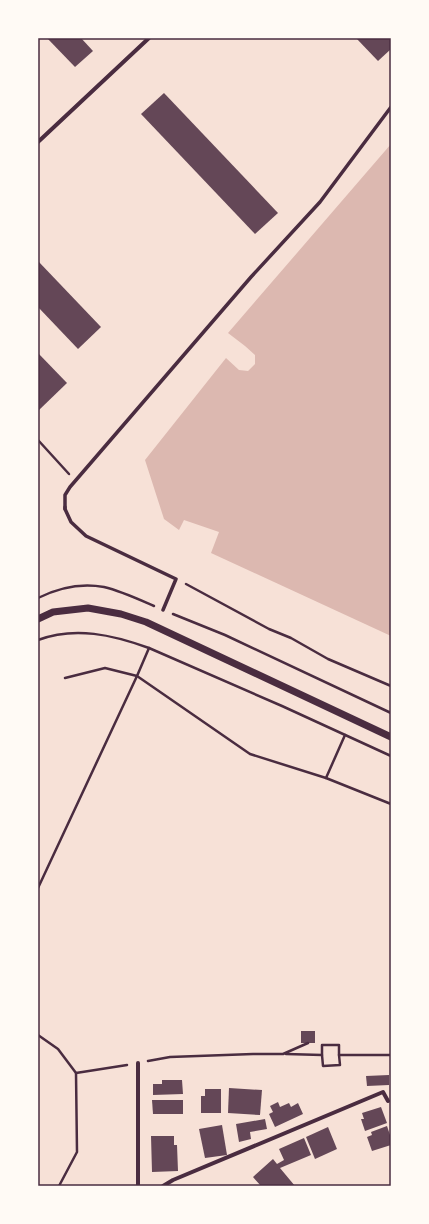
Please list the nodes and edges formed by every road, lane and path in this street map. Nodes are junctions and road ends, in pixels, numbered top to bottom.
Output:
1 (149, 38) edge
2 (391, 107) edge
3 (38, 142) edge
4 (38, 440) edge
5 (76, 481) junction
6 (176, 579) junction
7 (38, 598) edge
8 (163, 610) junction
9 (38, 619) edge
10 (38, 640) edge
11 (149, 648) junction
12 (137, 676) junction
13 (65, 678) dead end
14 (391, 686) edge
15 (391, 713) edge
16 (345, 735) junction
17 (391, 737) edge
18 (391, 756) edge
19 (326, 778) junction
20 (391, 804) edge
21 (38, 888) edge
22 (38, 1035) edge
23 (308, 1043) dead end
24 (284, 1054) junction
25 (391, 1054) edge
26 (322, 1055) junction
27 (339, 1055) junction
28 (138, 1063) junction
29 (76, 1073) junction
30 (388, 1102) dead end
31 (59, 1186) edge
32 (138, 1186) edge
33 (163, 1186) edge

1 - 3 street
2 - 5 street
4 - 5 path
5 - 6 street
6 - 8 street
6 - 14 path
7 - 8 path
8 - 15 path
9 - 17 street
10 - 11 path
11 - 12 path
11 - 16 path
12 - 13 path
12 - 19 path
12 - 21 path
16 - 18 path
16 - 19 path
19 - 20 path
22 - 29 path
23 - 24 path
24 - 26 path
24 - 28 path
25 - 27 path
26 - 27 path
26 - 27 path
28 - 29 path
28 - 32 street
29 - 31 path
30 - 33 street

